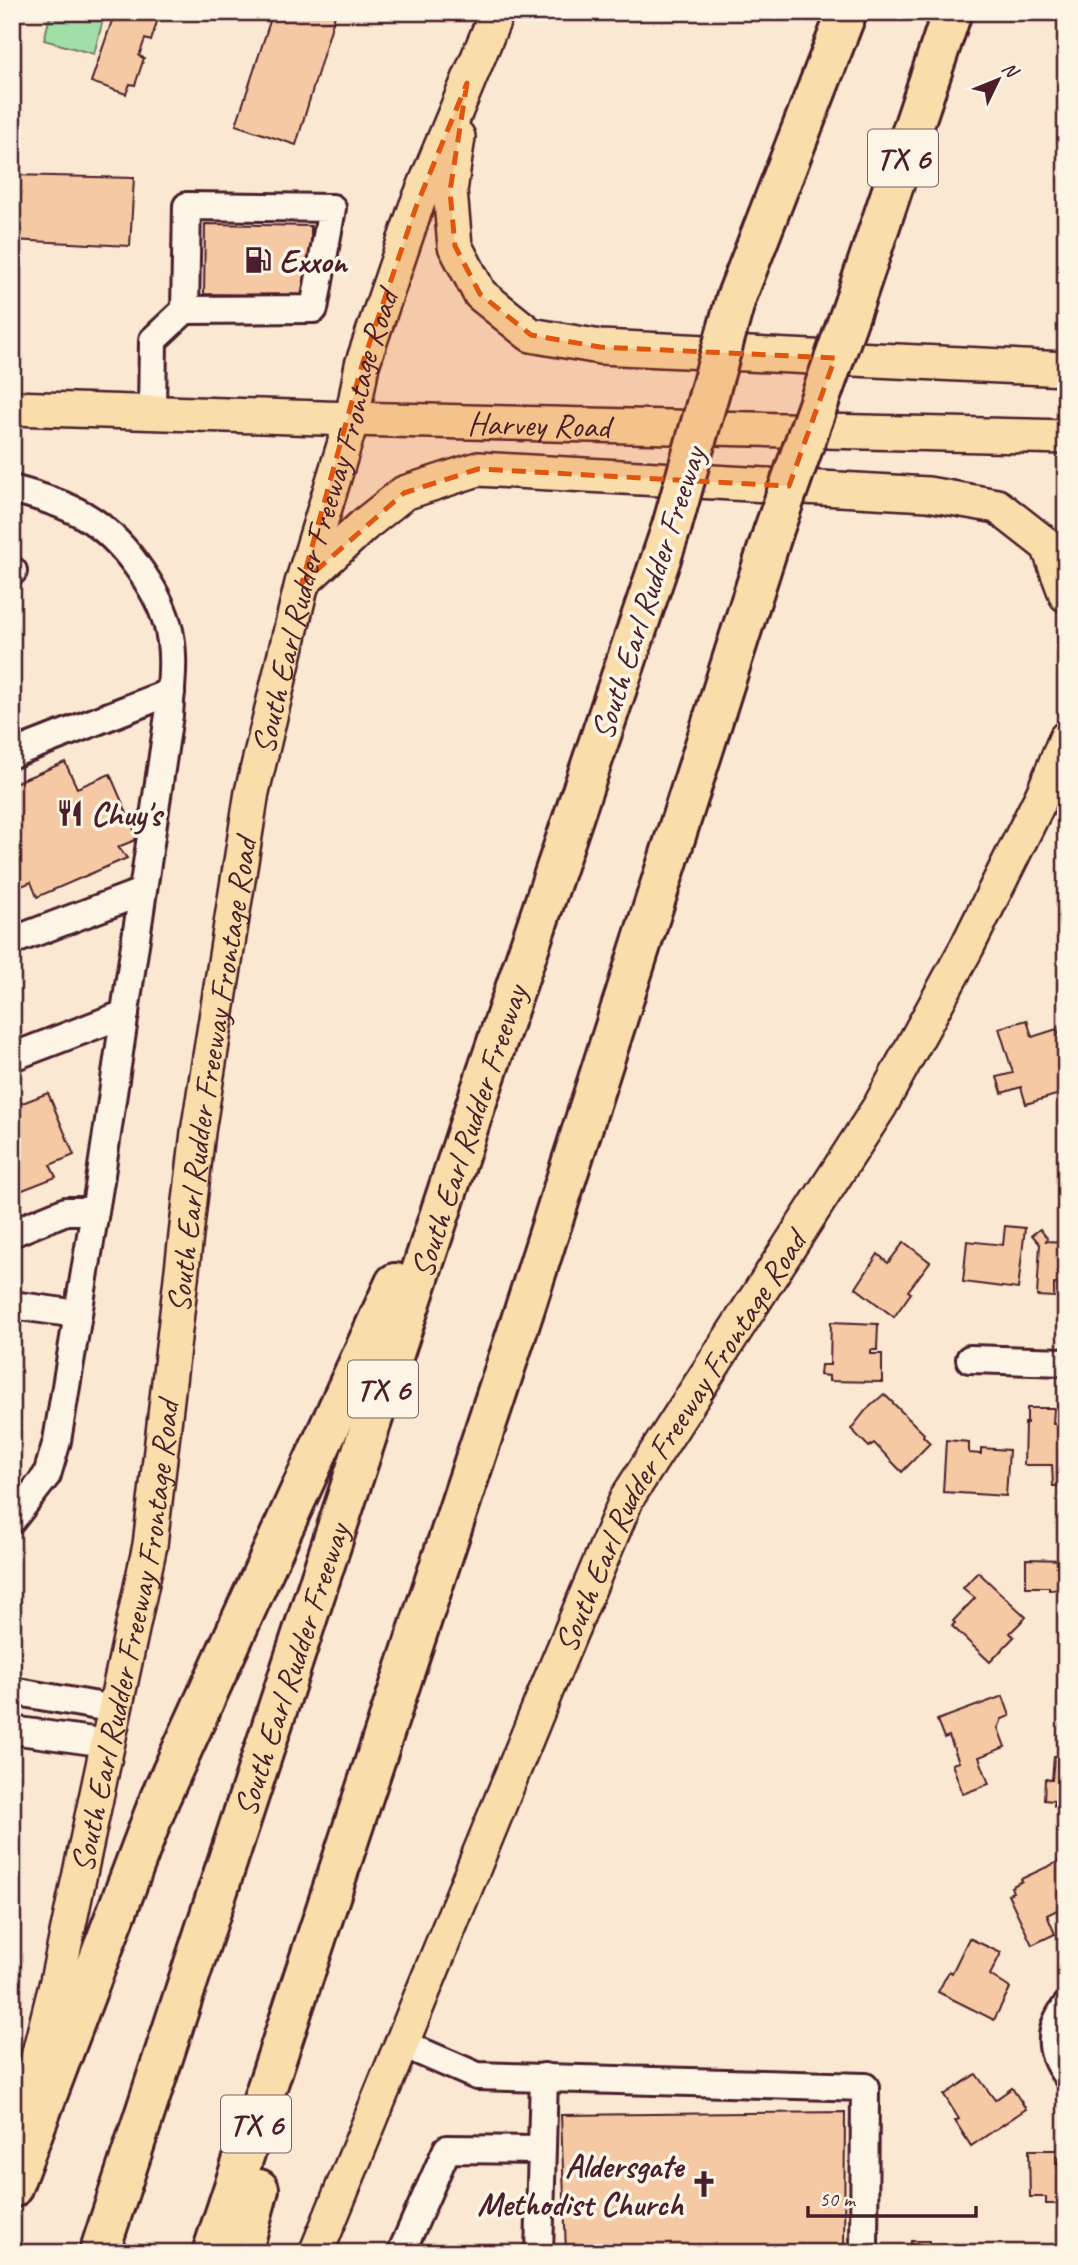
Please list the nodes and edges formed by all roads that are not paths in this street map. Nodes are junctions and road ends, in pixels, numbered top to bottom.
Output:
1 (497, 12) edge
2 (847, 12) edge
3 (952, 12) edge
4 (467, 83) junction
5 (185, 310) junction
6 (1066, 369) edge
7 (12, 408) edge
8 (152, 412) junction
9 (352, 419) junction
10 (1066, 436) edge
11 (12, 489) edge
12 (302, 583) junction
13 (1066, 595) edge
14 (171, 692) junction
15 (1066, 738) edge
16 (12, 754) edge
17 (142, 892) junction
18 (12, 941) edge
19 (125, 1014) junction
20 (12, 1057) edge
21 (472, 1116) junction
22 (95, 1211) junction
23 (12, 1233) edge
24 (12, 1304) edge
25 (78, 1314) junction
26 (970, 1359) dead end
27 (1066, 1362) edge
28 (12, 1520) edge
29 (12, 1691) edge
30 (115, 1709) junction
31 (12, 1730) edge
32 (107, 1743) junction
33 (299, 1996) junction
34 (1066, 2006) edge
35 (403, 2044) junction
36 (1066, 2075) edge
37 (544, 2077) junction
38 (541, 2150) junction
39 (12, 2161) edge
40 (12, 2188) edge
41 (99, 2253) edge
42 (212, 2253) edge
43 (242, 2253) edge
44 (316, 2253) edge
45 (401, 2253) edge
46 (539, 2253) edge
47 (864, 2253) edge

1 - 4 main road, South Earl Rudder Freeway Frontage Road
2 - 21 highway, South Earl Rudder Freeway / TX 6, bridge
3 - 33 highway, TX 6, bridge
4 - 6 main road
4 - 9 main road, South Earl Rudder Freeway Frontage Road
5 - 5 street
5 - 8 street
7 - 8 main road, Harvey Road
8 - 9 main road, Harvey Road
9 - 10 main road, Harvey Road
9 - 12 main road, South Earl Rudder Freeway Frontage Road
11 - 14 street
12 - 13 main road
12 - 30 main road, South Earl Rudder Freeway Frontage Road
14 - 16 street
14 - 17 street
15 - 35 main road, South Earl Rudder Freeway Frontage Road
17 - 18 street
17 - 19 street
19 - 20 street
19 - 22 street
21 - 40 highway
21 - 41 highway, South Earl Rudder Freeway / TX 6
22 - 23 street
22 - 25 street
24 - 25 street
25 - 28 street
26 - 27 street
29 - 30 street
30 - 32 main road, South Earl Rudder Freeway Frontage Road
31 - 32 street
32 - 39 main road, South Earl Rudder Freeway Frontage Road
33 - 42 highway, TX 6
33 - 43 highway
34 - 36 street
35 - 37 street
35 - 44 main road, South Earl Rudder Freeway Frontage Road
37 - 38 street
37 - 47 street
38 - 45 street
38 - 46 street

